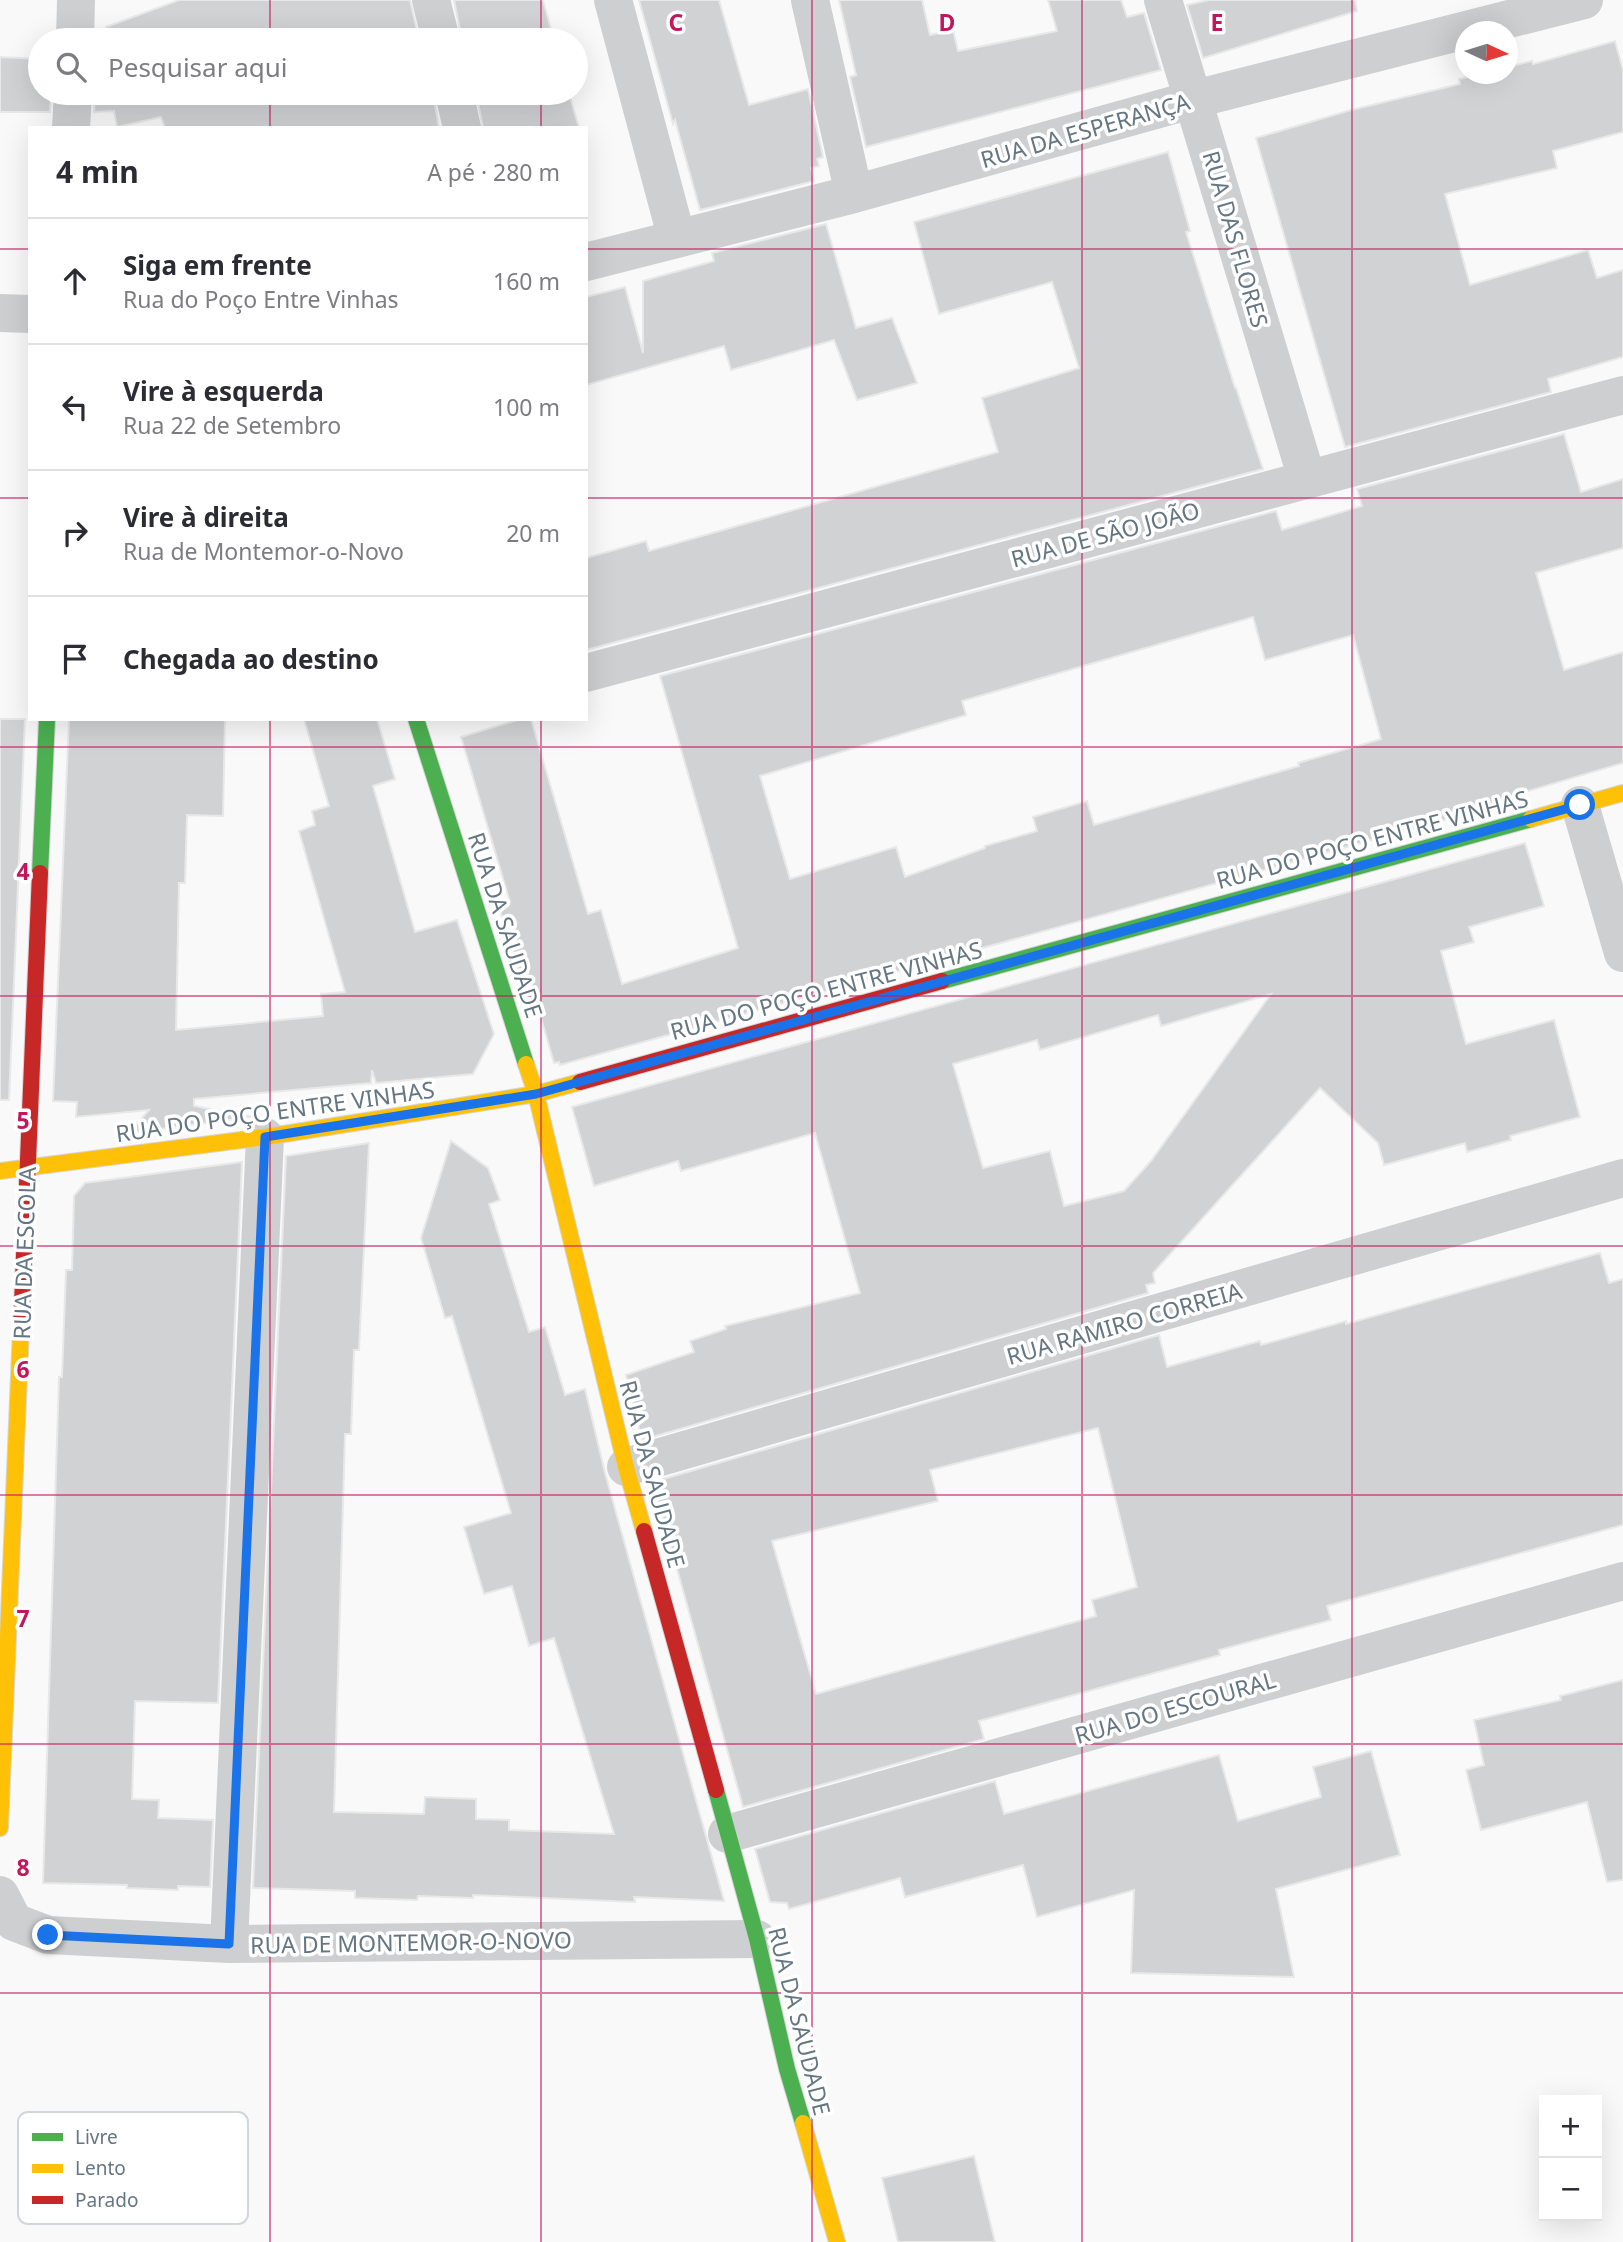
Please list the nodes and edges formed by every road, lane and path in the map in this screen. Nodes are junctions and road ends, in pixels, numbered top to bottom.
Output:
1 (76, 0) edge
2 (431, 0) edge
3 (613, 0) edge
4 (810, 0) edge
5 (1163, 0) edge
6 (1584, 0) edge
7 (75, 28) edge
8 (438, 28) edge
9 (1195, 99) junction
10 (72, 105) edge
11 (457, 105) edge
12 (71, 126) edge
13 (462, 126) edge
14 (854, 194) junction
15 (677, 239) junction
16 (588, 261) edge
17 (0, 313) edge
18 (28, 314) edge
19 (1623, 395) edge
20 (1307, 480) junction
21 (588, 672) edge
22 (47, 721) edge
23 (417, 721) edge
24 (1623, 793) edge
25 (1580, 805) junction
26 (1623, 953) edge
27 (536, 1094) junction
28 (265, 1137) junction
29 (27, 1170) junction
30 (0, 1171) edge
31 (1623, 1178) edge
32 (626, 1467) junction
33 (1623, 1581) edge
34 (0, 1828) edge
35 (727, 1834) junction
36 (0, 1895) edge
37 (757, 1939) junction
38 (229, 1944) junction
39 (837, 2242) edge

1 - 7 street
2 - 8 street
3 - 15 street
4 - 14 street
5 - 9 street, RUA DAS FLORES
6 - 9 street, RUA DA ESPERANÇA
9 - 14 street, RUA DA ESPERANÇA
9 - 20 street, RUA DAS FLORES
10 - 12 street
11 - 13 street
14 - 15 street, RUA DA ESPERANÇA
15 - 16 street, RUA DA ESPERANÇA
17 - 18 street
19 - 20 street, RUA DE SÃO JOÃO
20 - 21 street, RUA DE SÃO JOÃO
22 - 29 street, RUA DA ESCOLA
23 - 27 street, RUA DA SAUDADE
24 - 25 street, RUA DO POÇO ENTRE VINHAS
25 - 26 street
25 - 27 street, RUA DO POÇO ENTRE VINHAS
27 - 28 street, RUA DO POÇO ENTRE VINHAS
27 - 32 street, RUA DA SAUDADE
28 - 29 street, RUA DO POÇO ENTRE VINHAS
28 - 38 street
29 - 30 street, RUA DO POÇO ENTRE VINHAS
29 - 34 street, RUA DA ESCOLA
31 - 32 street, RUA RAMIRO CORREIA
32 - 35 street, RUA DA SAUDADE
33 - 35 street, RUA DO ESCOURAL
35 - 37 street, RUA DA SAUDADE
36 - 38 street, RUA DE MONTEMOR-O-NOVO
37 - 38 street, RUA DE MONTEMOR-O-NOVO
37 - 39 street, RUA DA SAUDADE

